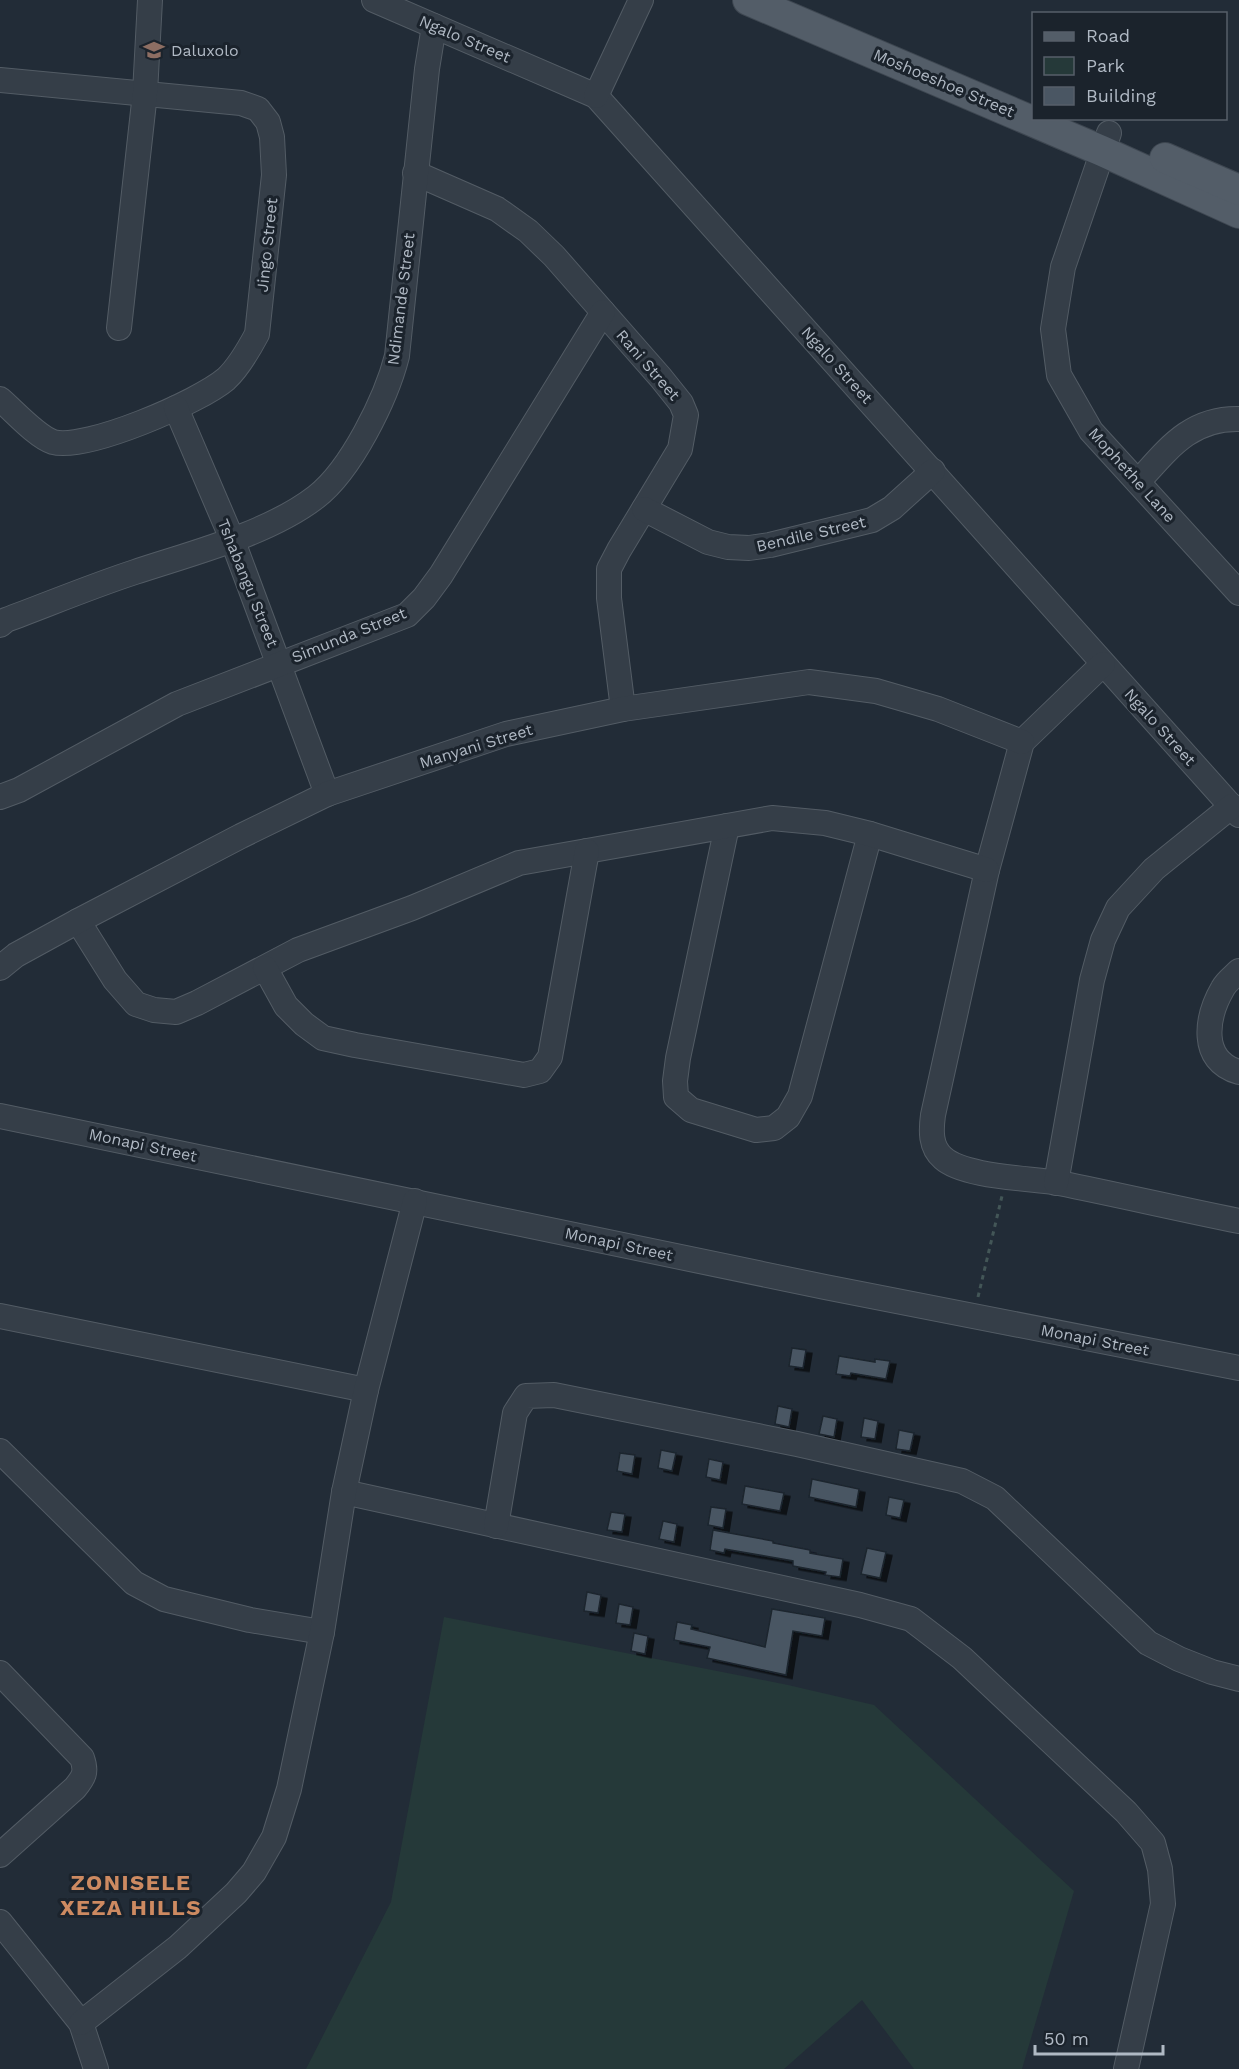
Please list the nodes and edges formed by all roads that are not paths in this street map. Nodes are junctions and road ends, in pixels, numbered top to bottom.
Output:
1 (150, 0) edge
2 (374, 0) edge
3 (641, 0) edge
4 (748, 0) edge
5 (802, 0) edge
6 (434, 26) junction
7 (0, 80) edge
8 (145, 93) junction
9 (596, 96) junction
10 (1032, 100) edge
11 (1032, 113) edge
12 (1050, 120) edge
13 (1077, 120) edge
14 (1105, 142) junction
15 (415, 173) junction
16 (1239, 190) edge
17 (1239, 213) edge
18 (603, 312) junction
19 (119, 328) dead end
20 (0, 399) edge
21 (176, 408) junction
22 (1239, 419) edge
23 (933, 471) junction
24 (1138, 482) junction
25 (644, 509) junction
26 (232, 539) junction
27 (1239, 593) edge
28 (2, 619) edge
29 (280, 664) junction
30 (1103, 664) junction
31 (623, 709) junction
32 (1022, 742) junction
33 (327, 794) junction
34 (0, 797) edge
35 (1235, 810) edge
36 (727, 826) junction
37 (870, 834) junction
38 (587, 850) junction
39 (987, 870) junction
40 (78, 921) junction
41 (0, 968) edge
42 (265, 968) junction
43 (1239, 971) edge
44 (1239, 1072) edge
45 (0, 1116) edge
46 (1056, 1183) junction
47 (415, 1201) junction
48 (1239, 1221) edge
49 (0, 1316) edge
50 (1239, 1368) edge
51 (366, 1389) junction
52 (0, 1451) edge
53 (344, 1492) junction
54 (496, 1526) junction
55 (322, 1632) junction
56 (0, 1673) edge
57 (1239, 1679) edge
58 (0, 1855) edge
59 (0, 1922) edge
60 (8, 1949) edge
61 (81, 2023) junction
62 (96, 2069) edge
63 (1126, 2069) edge

1 - 8 street
2 - 6 street, Ngalo Street
3 - 9 street
4 - 11 main road, Moshoeshoe Street
5 - 10 main road, Moshoeshoe Street
6 - 9 street, Ngalo Street
6 - 15 street, Ndimande Street
7 - 8 street, Jingo Street
8 - 19 street
8 - 21 street, Jingo Street
9 - 23 street, Ngalo Street
12 - 14 main road, Moshoeshoe Street
13 - 14 main road, Moshoeshoe Street
14 - 16 main road, Moshoeshoe Street
14 - 17 main road, Moshoeshoe Street
14 - 24 street, Mophethe Lane
15 - 18 street, Rani Street
15 - 26 street, Ndimande Street
18 - 25 street, Rani Street
18 - 29 street, Simunda Street
20 - 21 street, Jingo Street
21 - 26 street, Tshabangu Street
22 - 24 street
23 - 25 street, Bendile Street
23 - 30 street, Ngalo Street
24 - 27 street, Mophethe Lane
25 - 31 street, Rani Street
26 - 28 street, Ndimande Street
26 - 29 street, Tshabangu Street
29 - 33 street, Tshabangu Street
29 - 34 street, Simunda Street
30 - 32 street
30 - 35 street, Ngalo Street
31 - 32 street, Manyani Street
31 - 33 street, Manyani Street
32 - 39 street
33 - 40 street, Manyani Street
35 - 46 street
36 - 37 street
36 - 37 street
36 - 38 street
37 - 39 street
38 - 42 street
38 - 42 street
39 - 46 street
40 - 41 street, Manyani Street
40 - 42 street
43 - 44 street
45 - 47 street, Monapi Street
46 - 48 street
47 - 50 street, Monapi Street
47 - 51 street
49 - 51 street
51 - 53 street
52 - 55 street
53 - 54 street
53 - 55 street
54 - 57 street
54 - 63 street
55 - 61 street
56 - 58 street
59 - 60 street
60 - 61 street
61 - 62 street

